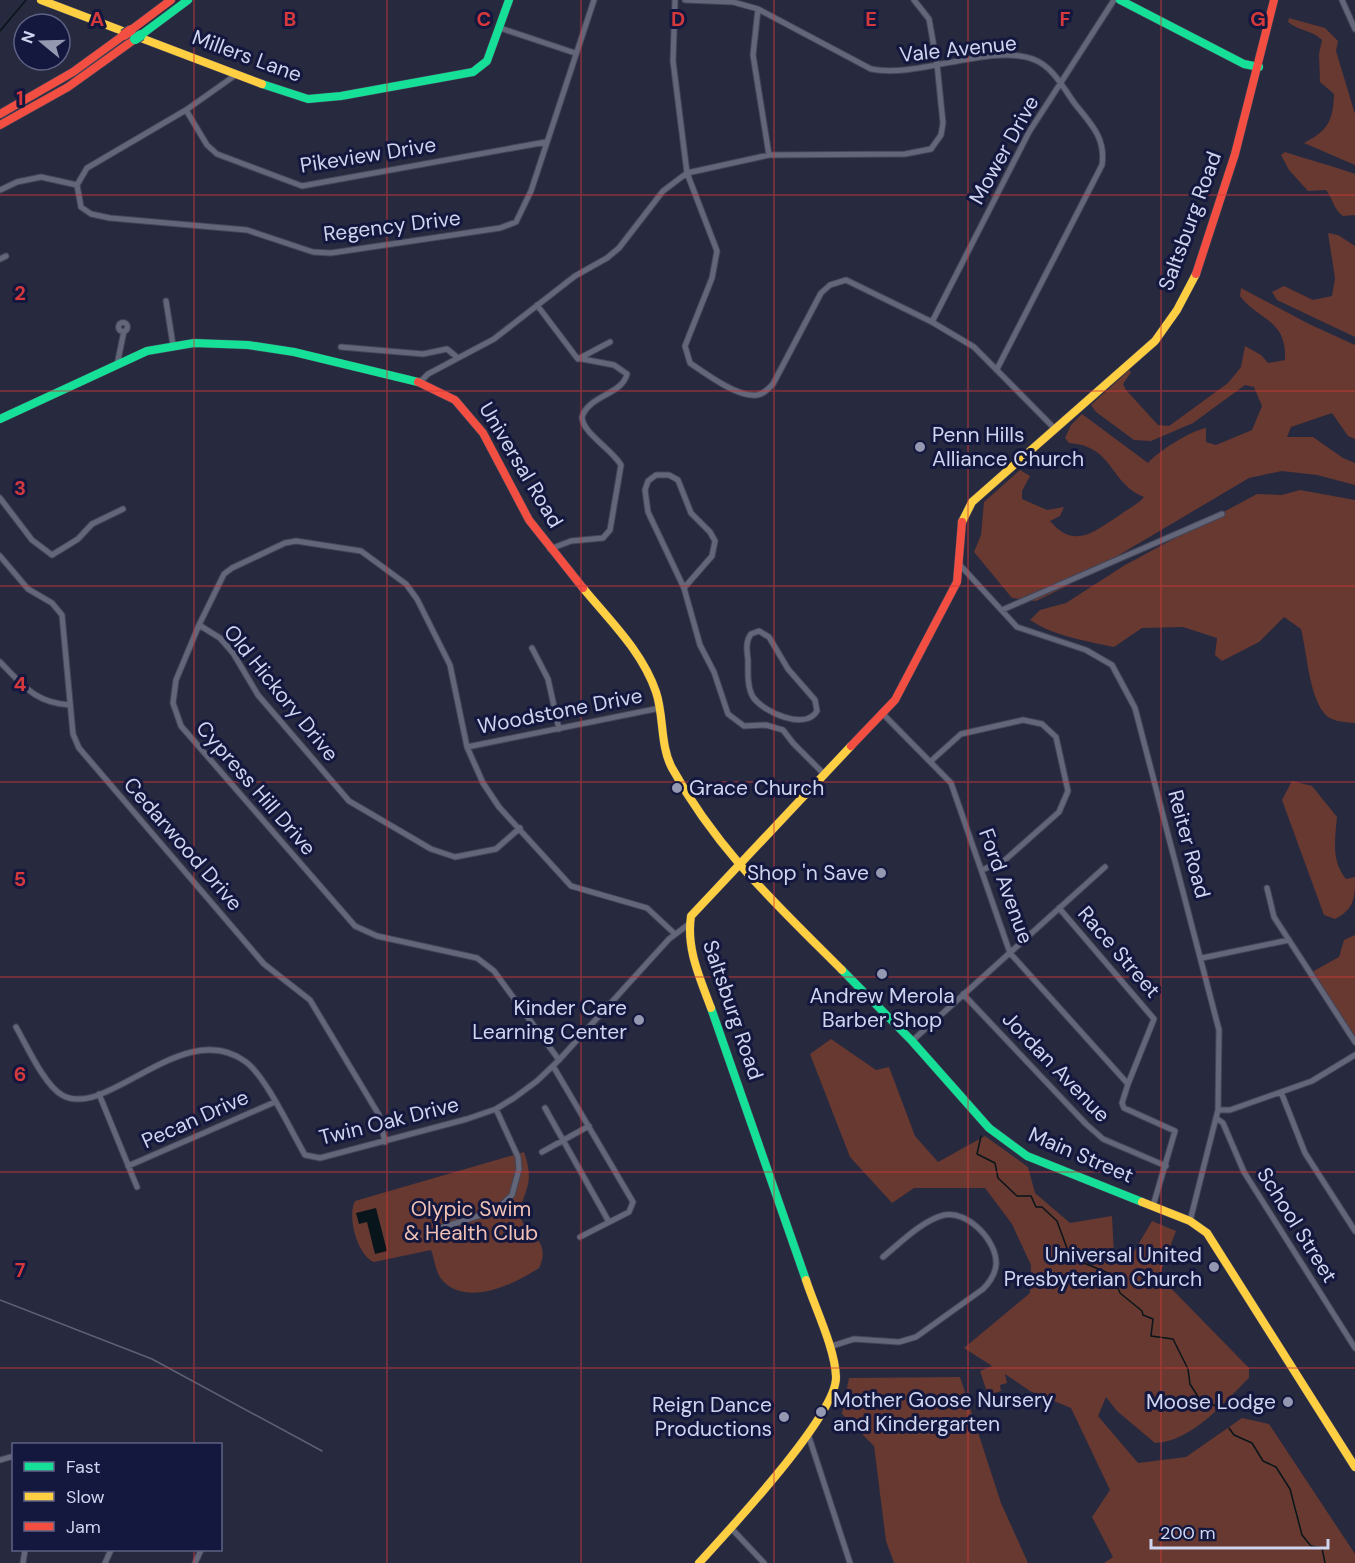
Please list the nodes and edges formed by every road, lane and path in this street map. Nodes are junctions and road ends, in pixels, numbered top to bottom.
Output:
1 (41, 0) edge
2 (171, 0) edge
3 (188, 0) edge
4 (509, 0) edge
5 (594, 0) edge
6 (675, 0) edge
7 (685, 0) edge
8 (914, 0) edge
9 (1114, 0) edge
10 (1120, 0) edge
11 (1274, 0) edge
12 (1342, 0) edge
13 (758, 9) junction
14 (500, 28) junction
15 (1355, 29) edge
16 (133, 35) junction
17 (575, 53) junction
18 (937, 64) junction
19 (1259, 67) junction
20 (237, 74) junction
21 (1061, 84) junction
22 (186, 110) junction
23 (0, 114) edge
24 (0, 125) edge
25 (546, 142) junction
26 (769, 155) junction
27 (687, 173) junction
28 (76, 185) junction
29 (0, 190) edge
30 (166, 302) dead end
31 (537, 305) junction
32 (932, 322) junction
33 (124, 331) dead end
34 (610, 342) dead end
35 (173, 345) junction
36 (341, 346) dead end
37 (458, 358) junction
38 (578, 359) junction
39 (117, 365) junction
40 (997, 369) junction
41 (420, 382) junction
42 (0, 419) edge
43 (1055, 429) junction
44 (0, 498) edge
45 (123, 509) dead end
46 (1222, 514) dead end
47 (550, 549) junction
48 (0, 556) edge
49 (960, 564) junction
50 (678, 575) junction
51 (692, 576) junction
52 (684, 588) junction
53 (1002, 610) junction
54 (199, 625) junction
55 (532, 648) dead end
56 (0, 662) edge
57 (70, 705) junction
58 (660, 708) junction
59 (883, 714) junction
60 (793, 719) junction
61 (559, 729) junction
62 (785, 732) junction
63 (467, 747) junction
64 (931, 760) junction
65 (825, 775) junction
66 (520, 828) junction
67 (738, 865) junction
68 (1105, 867) dead end
69 (982, 870) junction
70 (1267, 888) dead end
71 (1059, 908) junction
72 (689, 924) junction
73 (675, 934) junction
74 (1289, 940) junction
75 (1011, 953) junction
76 (1202, 958) junction
77 (963, 994) junction
78 (16, 1027) dead end
79 (912, 1041) junction
80 (1355, 1042) edge
81 (1355, 1055) edge
82 (559, 1060) junction
83 (553, 1066) junction
84 (1128, 1084) junction
85 (1281, 1092) junction
86 (99, 1094) junction
87 (274, 1102) junction
88 (545, 1108) dead end
89 (496, 1109) junction
90 (1218, 1110) junction
91 (1216, 1118) junction
92 (589, 1125) junction
93 (563, 1140) junction
94 (385, 1142) junction
95 (542, 1152) dead end
96 (128, 1166) junction
97 (1166, 1166) junction
98 (137, 1187) dead end
99 (1153, 1206) junction
100 (1190, 1221) junction
101 (609, 1222) junction
102 (441, 1228) dead end
103 (1355, 1232) edge
104 (580, 1238) dead end
105 (883, 1257) dead end
106 (830, 1347) junction
107 (1355, 1348) edge
108 (807, 1434) junction
109 (1355, 1467) edge
110 (731, 1528) junction
111 (699, 1563) edge
112 (764, 1563) edge
113 (850, 1563) edge

1 - 20 main road, Millers Lane
2 - 16 main road
3 - 16 main road
4 - 14 main road, Millers Lane
5 - 17 street, Regency Drive
6 - 27 street
7 - 13 street, Vale Avenue
8 - 18 street
9 - 21 street, Mower Drive
10 - 19 main road
11 - 19 main road, Saltsburg Road
12 - 15 street
13 - 18 street, Vale Avenue
13 - 26 street
14 - 17 street
14 - 20 main road, Millers Lane
16 - 23 main road
16 - 24 main road
17 - 25 street, Regency Drive
18 - 21 street, Vale Avenue
18 - 26 street
19 - 43 main road, Saltsburg Road
20 - 22 street
21 - 32 street, Mower Drive
21 - 40 street, Vale Avenue
22 - 25 street, Pikeview Drive
22 - 28 street
25 - 28 street, Regency Drive
26 - 27 street
27 - 31 street
27 - 32 street
28 - 29 street
30 - 35 street
31 - 37 street
31 - 38 street
32 - 40 street
33 - 39 street
34 - 38 street
35 - 39 main road, Universal Road
35 - 41 main road, Universal Road
36 - 37 street
37 - 41 street
38 - 47 street
39 - 42 main road, Universal Road
40 - 43 street
41 - 47 main road, Universal Road
43 - 49 main road, Saltsburg Road
44 - 45 street
46 - 53 street
47 - 58 main road, Universal Road
48 - 57 street, Cedarwood Drive
49 - 53 street, Reiter Road
49 - 59 main road, Saltsburg Road
50 - 51 street
50 - 51 street
50 - 52 street
51 - 52 street
52 - 62 street
53 - 76 street, Reiter Road
54 - 63 street, Cypress Hill Drive
54 - 66 street, Old Hickory Drive
54 - 82 street, Cypress Hill Drive
55 - 61 street
56 - 57 street
57 - 94 street, Cedarwood Drive
58 - 61 street, Woodstone Drive
58 - 67 main road, Universal Road
59 - 64 street, Ford Avenue
59 - 65 main road, Saltsburg Road
60 - 60 street
60 - 62 street
61 - 63 street, Woodstone Drive
62 - 65 street
63 - 66 street, Cypress Hill Drive
64 - 69 street, Ford Avenue
64 - 69 street
65 - 67 main road, Saltsburg Road
66 - 73 street, Cypress Hill Drive
67 - 72 main road, Saltsburg Road
67 - 79 main road, Main Street
68 - 71 street
69 - 75 street, Ford Avenue
70 - 74 street
71 - 75 street
71 - 84 street, Race Street
72 - 73 street, Twin Oak Drive
72 - 106 main road, Saltsburg Road
73 - 82 street, Twin Oak Drive
74 - 76 street
74 - 80 street
75 - 77 street
75 - 84 street, Ford Avenue
76 - 90 street, Reiter Road
77 - 79 street
77 - 97 street, Jordan Avenue
78 - 86 street, Twin Oak Drive
79 - 99 main road, Main Street
81 - 85 street
82 - 83 street, Twin Oak Drive
83 - 89 street, Twin Oak Drive
83 - 92 street
84 - 97 street
85 - 90 street
85 - 103 street
86 - 87 street, Twin Oak Drive
86 - 96 street
87 - 94 street, Twin Oak Drive
87 - 96 street, Pecan Drive
88 - 93 street
89 - 94 street, Twin Oak Drive
89 - 102 street
90 - 91 street, Reiter Road
91 - 100 street, Reiter Road
91 - 107 street, School Street
92 - 93 street
92 - 101 street
93 - 95 street
93 - 101 street
96 - 98 street
97 - 99 street
99 - 100 main road, Main Street
100 - 109 main road, Main Street
101 - 104 street
105 - 106 street
106 - 108 main road, Saltsburg Road
108 - 110 main road, Saltsburg Road
108 - 113 street
110 - 111 main road, Saltsburg Road
110 - 112 street

